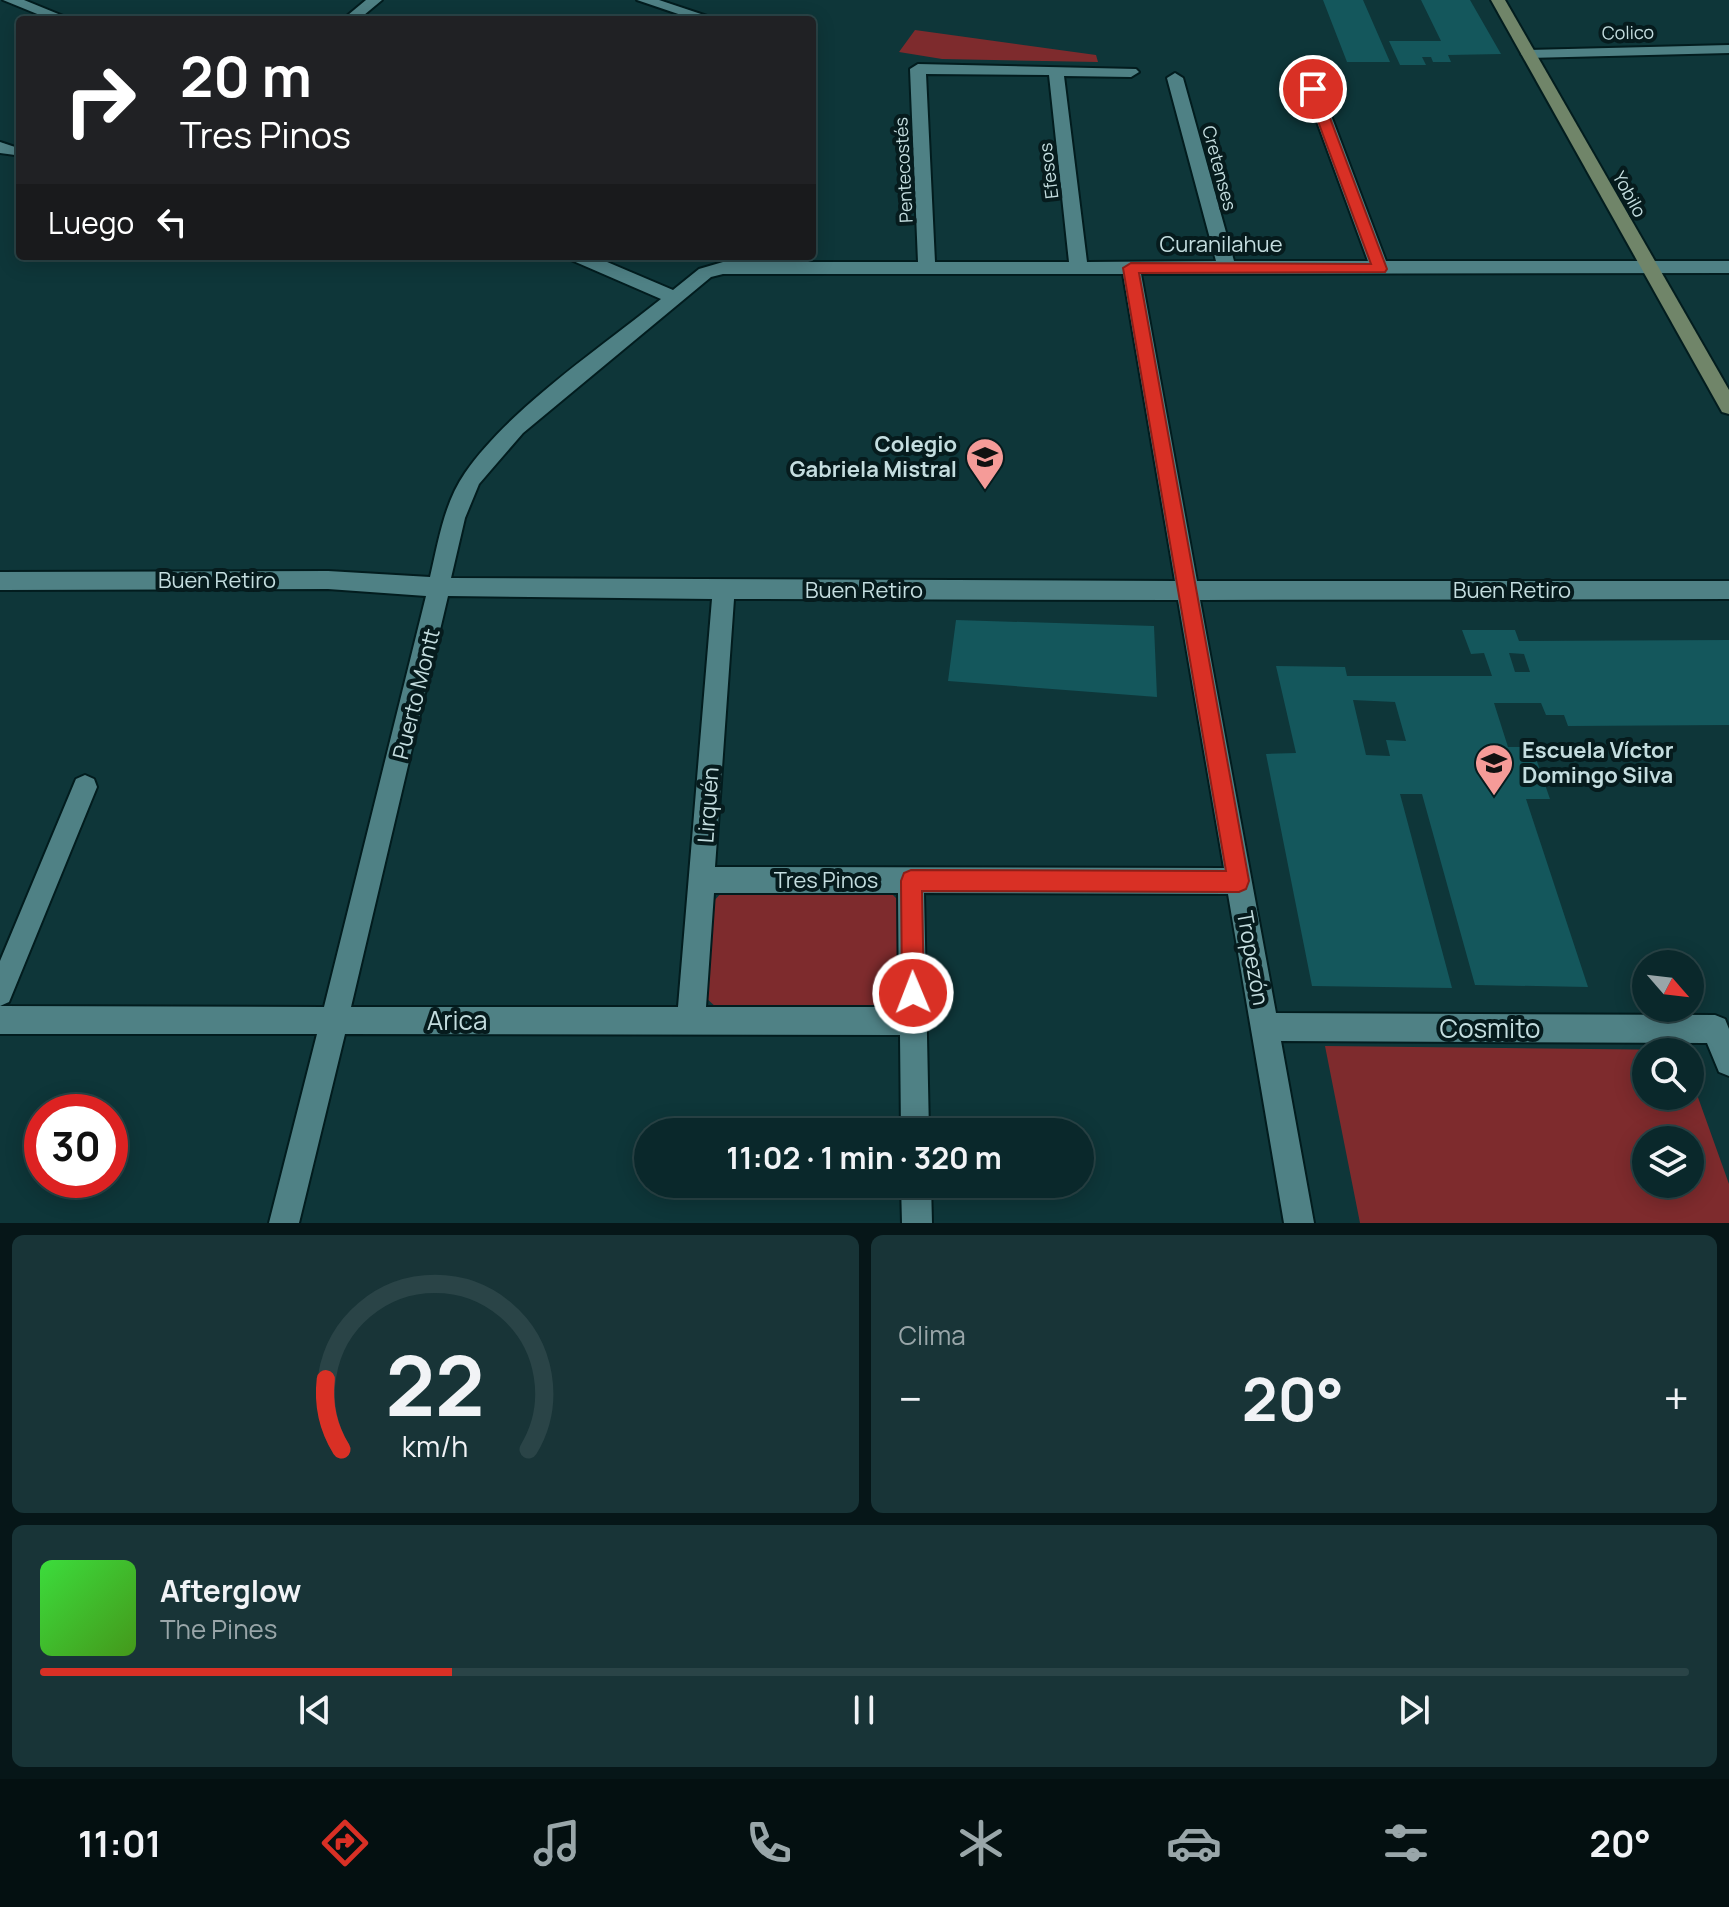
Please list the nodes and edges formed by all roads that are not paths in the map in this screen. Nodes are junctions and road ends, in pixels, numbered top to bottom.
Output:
1 (375, 0) edge
2 (644, 0) edge
3 (1498, 0) edge
4 (14, 1) edge
5 (0, 12) edge
6 (55, 16) edge
7 (354, 16) edge
8 (698, 16) edge
9 (1729, 49) edge
10 (1528, 54) junction
11 (1056, 70) junction
12 (1131, 72) dead end
13 (1175, 78) dead end
14 (1313, 89) dead end
15 (586, 260) edge
16 (716, 262) edge
17 (1729, 267) edge
18 (927, 268) junction
19 (1079, 268) junction
20 (1131, 268) junction
21 (1227, 268) junction
22 (1380, 269) junction
23 (1650, 269) junction
24 (673, 297) junction
25 (1729, 407) edge
26 (0, 581) edge
27 (438, 587) junction
28 (724, 590) junction
29 (1188, 590) junction
30 (1729, 590) edge
31 (85, 787) dead end
32 (702, 880) junction
33 (911, 881) junction
34 (1239, 881) junction
35 (0, 993) edge
36 (0, 1020) edge
37 (335, 1020) junction
38 (691, 1020) junction
39 (914, 1021) junction
40 (1265, 1027) junction
41 (1729, 1062) edge
42 (915, 1118) edge
43 (916, 1198) edge
44 (284, 1223) edge
45 (917, 1223) edge
46 (1299, 1223) edge

1 - 7 street
2 - 8 street
3 - 10 main road, Yobilo
4 - 5 street
4 - 6 street
9 - 10 street, Colico
10 - 23 main road, Yobilo
11 - 12 street
11 - 18 street, Pentecostés
11 - 19 street, Efesos
13 - 21 street, Cretenses
14 - 22 street
15 - 24 street
16 - 18 street, Curanilahue
16 - 24 street, Puerto Montt
17 - 23 street, Curanilahue
18 - 19 street, Curanilahue
19 - 20 street, Curanilahue
20 - 21 street, Curanilahue
20 - 29 street, Tropezón
21 - 22 street, Curanilahue
22 - 23 street, Curanilahue
23 - 25 main road, Yobilo
24 - 27 street, Puerto Montt
26 - 27 street, Buen Retiro
27 - 28 street, Buen Retiro
27 - 37 street, Puerto Montt
28 - 29 street, Buen Retiro
28 - 32 street, Lirquén
29 - 30 street, Buen Retiro
29 - 34 street, Tropezón
31 - 35 street
32 - 33 street, Tres Pinos
32 - 38 street, Lirquén
33 - 34 street, Tres Pinos
33 - 39 street
34 - 40 street, Tropezón
36 - 37 street, Arica
37 - 38 street, Arica
37 - 44 street, Puerto Montt
38 - 39 street, Arica
39 - 42 street
40 - 41 street, Cosmito
40 - 46 street, Tropezón
43 - 45 street

